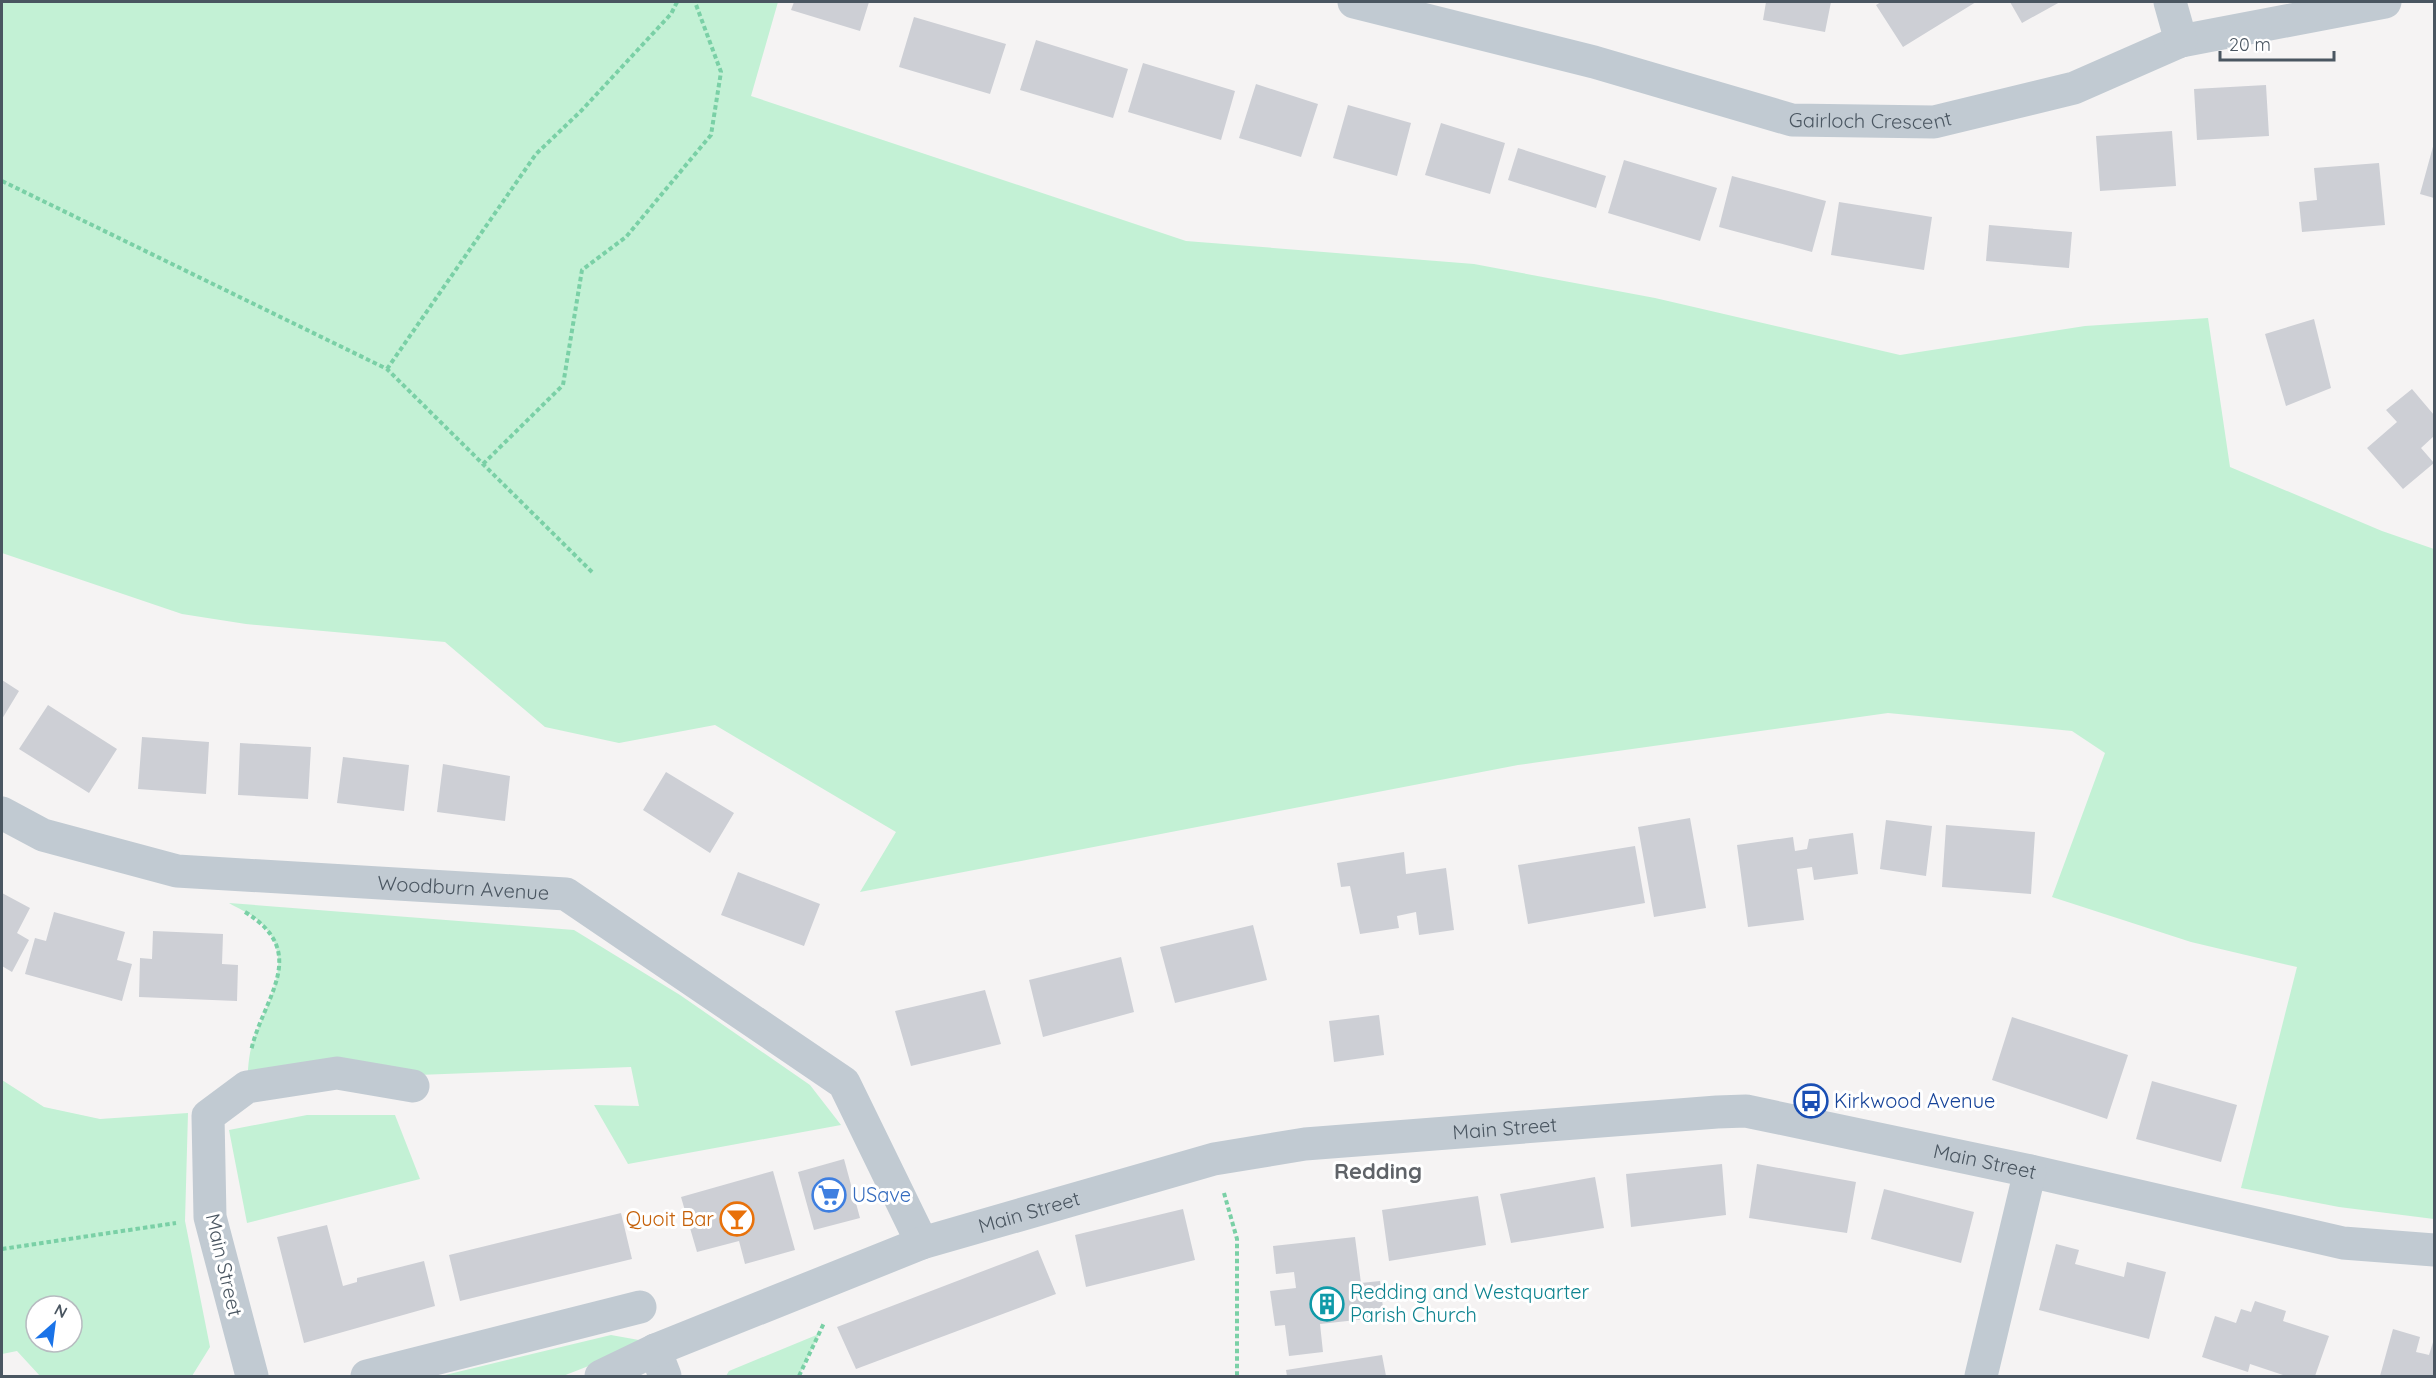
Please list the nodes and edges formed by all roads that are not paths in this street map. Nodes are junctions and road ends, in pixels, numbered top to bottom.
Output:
1 (1354, 2) edge
2 (2170, 2) edge
3 (2385, 2) edge
4 (2181, 41) junction
5 (2, 813) edge
6 (413, 1086) dead end
7 (2030, 1171) junction
8 (922, 1243) junction
9 (2434, 1250) edge
10 (640, 1307) dead end
11 (660, 1363) edge
12 (252, 1377) edge
13 (367, 1377) edge
14 (601, 1377) edge
15 (1981, 1377) edge

1 - 4 street, Gairloch Crescent
2 - 4 street
3 - 4 street, Gairloch Crescent
5 - 8 street, Woodburn Avenue
6 - 12 street, Main Street
7 - 8 street, Main Street
7 - 9 street, Main Street
7 - 15 street
8 - 11 street, Main Street
10 - 13 street
11 - 14 street, Main Street

